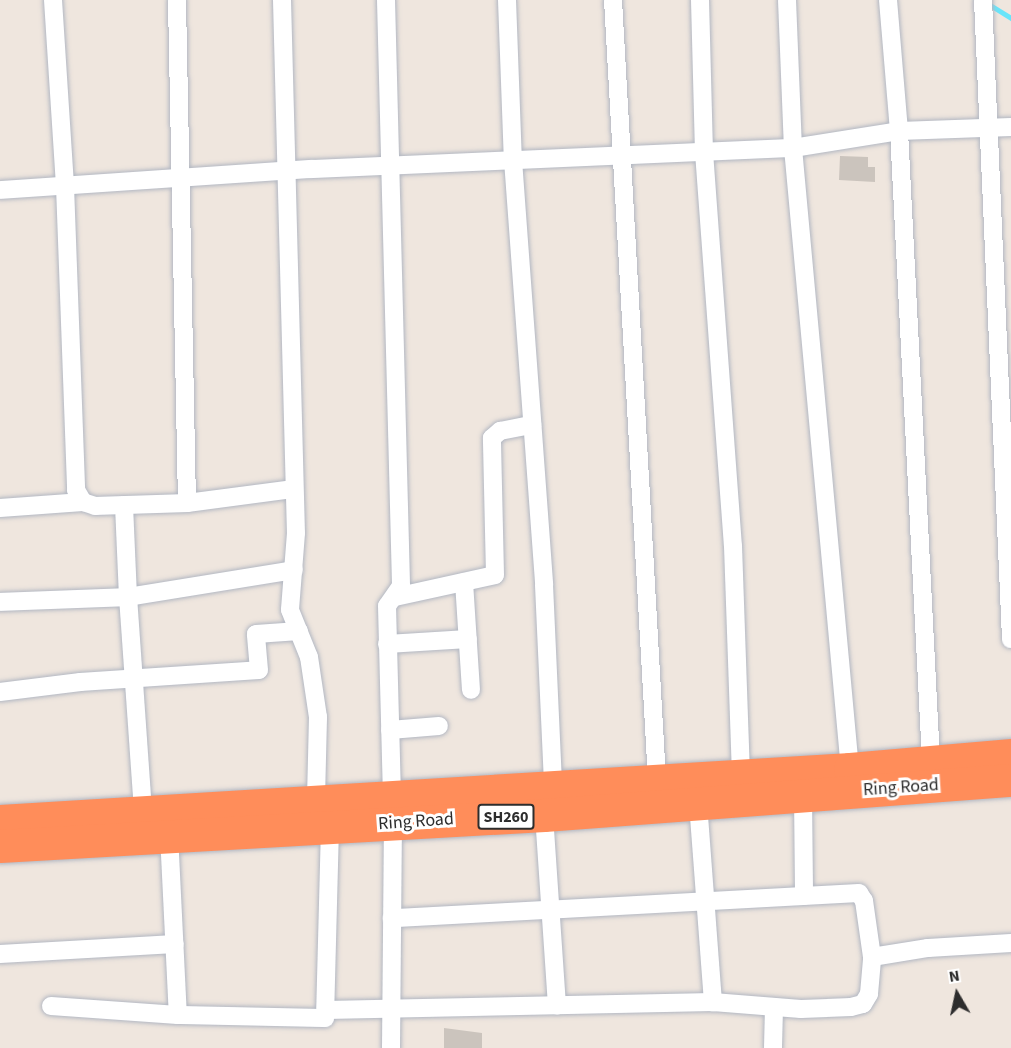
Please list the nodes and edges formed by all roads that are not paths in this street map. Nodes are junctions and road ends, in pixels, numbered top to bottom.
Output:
1 (53, 0) edge
2 (177, 0) edge
3 (282, 0) edge
4 (386, 0) edge
5 (507, 0) edge
6 (613, 0) edge
7 (700, 0) edge
8 (787, 0) edge
9 (888, 0) edge
10 (983, 0) edge
11 (1011, 127) edge
12 (987, 128) junction
13 (899, 131) junction
14 (794, 148) junction
15 (704, 152) junction
16 (621, 155) junction
17 (513, 160) junction
18 (392, 165) junction
19 (288, 170) junction
20 (183, 178) junction
21 (65, 186) junction
22 (0, 190) edge
23 (532, 425) junction
24 (294, 489) junction
25 (83, 502) junction
26 (187, 503) junction
27 (124, 505) junction
28 (0, 508) edge
29 (294, 570) junction
30 (464, 582) junction
31 (128, 597) junction
32 (395, 597) junction
33 (0, 602) edge
34 (299, 631) junction
35 (468, 639) junction
36 (1011, 639) edge
37 (387, 644) junction
38 (134, 681) junction
39 (471, 690) dead end
40 (0, 692) edge
41 (439, 726) dead end
42 (390, 730) junction
43 (1011, 755) edge
44 (931, 761) junction
45 (850, 769) junction
46 (741, 775) junction
47 (657, 779) junction
48 (1011, 780) edge
49 (803, 795) junction
50 (549, 801) junction
51 (698, 803) junction
52 (392, 810) junction
53 (143, 811) junction
54 (323, 815) junction
55 (0, 821) edge
56 (169, 834) junction
57 (0, 846) edge
58 (804, 896) junction
59 (705, 900) junction
60 (551, 910) junction
61 (392, 918) junction
62 (1011, 943) edge
63 (175, 944) junction
64 (0, 954) edge
65 (872, 957) junction
66 (713, 1002) junction
67 (51, 1006) dead end
68 (391, 1006) junction
69 (557, 1006) junction
70 (774, 1007) junction
71 (326, 1010) junction
72 (178, 1015) junction
73 (391, 1048) edge
74 (772, 1048) edge

1 - 21 street
2 - 20 street
3 - 19 street
4 - 18 street
5 - 17 street
6 - 16 street
7 - 15 street
8 - 14 street
9 - 13 street
10 - 12 street
11 - 12 street
12 - 13 street
12 - 36 street
13 - 14 street
13 - 44 street
14 - 15 street
14 - 45 street
15 - 16 street
15 - 46 street
16 - 17 street
16 - 47 street
17 - 18 street
17 - 23 street
18 - 19 street
18 - 32 street
19 - 20 street
19 - 24 street
20 - 21 street
20 - 26 street
21 - 22 street
21 - 25 street
23 - 30 street
23 - 50 street
24 - 26 street
24 - 29 street
25 - 27 street
25 - 28 street
26 - 27 street
27 - 31 street
29 - 31 street
29 - 34 street
30 - 32 street
30 - 35 street
31 - 33 street
31 - 38 street
32 - 37 street
34 - 38 street
34 - 54 street
35 - 37 street
35 - 39 street
37 - 42 street
38 - 40 street
38 - 53 street
41 - 42 street
42 - 52 street
43 - 44 highway, Ring Road / SH260
44 - 45 highway, Ring Road / SH260
45 - 46 highway, Ring Road / SH260
46 - 47 highway, Ring Road / SH260
47 - 50 highway, Ring Road / SH260
48 - 49 highway, Ring Road / SH260
49 - 51 highway, Ring Road / SH260
49 - 58 street
50 - 51 highway, Ring Road / SH260
50 - 52 highway, Ring Road / SH260
50 - 60 street
51 - 59 street
52 - 54 highway, Ring Road / SH260
52 - 61 street
53 - 54 highway, Ring Road / SH260
53 - 55 highway, Ring Road / SH260
54 - 56 highway, Ring Road / SH260
54 - 71 street
56 - 57 highway, Ring Road / SH260
56 - 63 street
58 - 59 street
58 - 65 street
59 - 60 street
59 - 66 street
60 - 61 street
60 - 69 street
61 - 68 street
62 - 65 street
63 - 64 street
63 - 72 street
65 - 70 street
66 - 69 street
66 - 70 street
67 - 72 street
68 - 69 street
68 - 71 street
68 - 73 street
70 - 74 street
71 - 72 street

